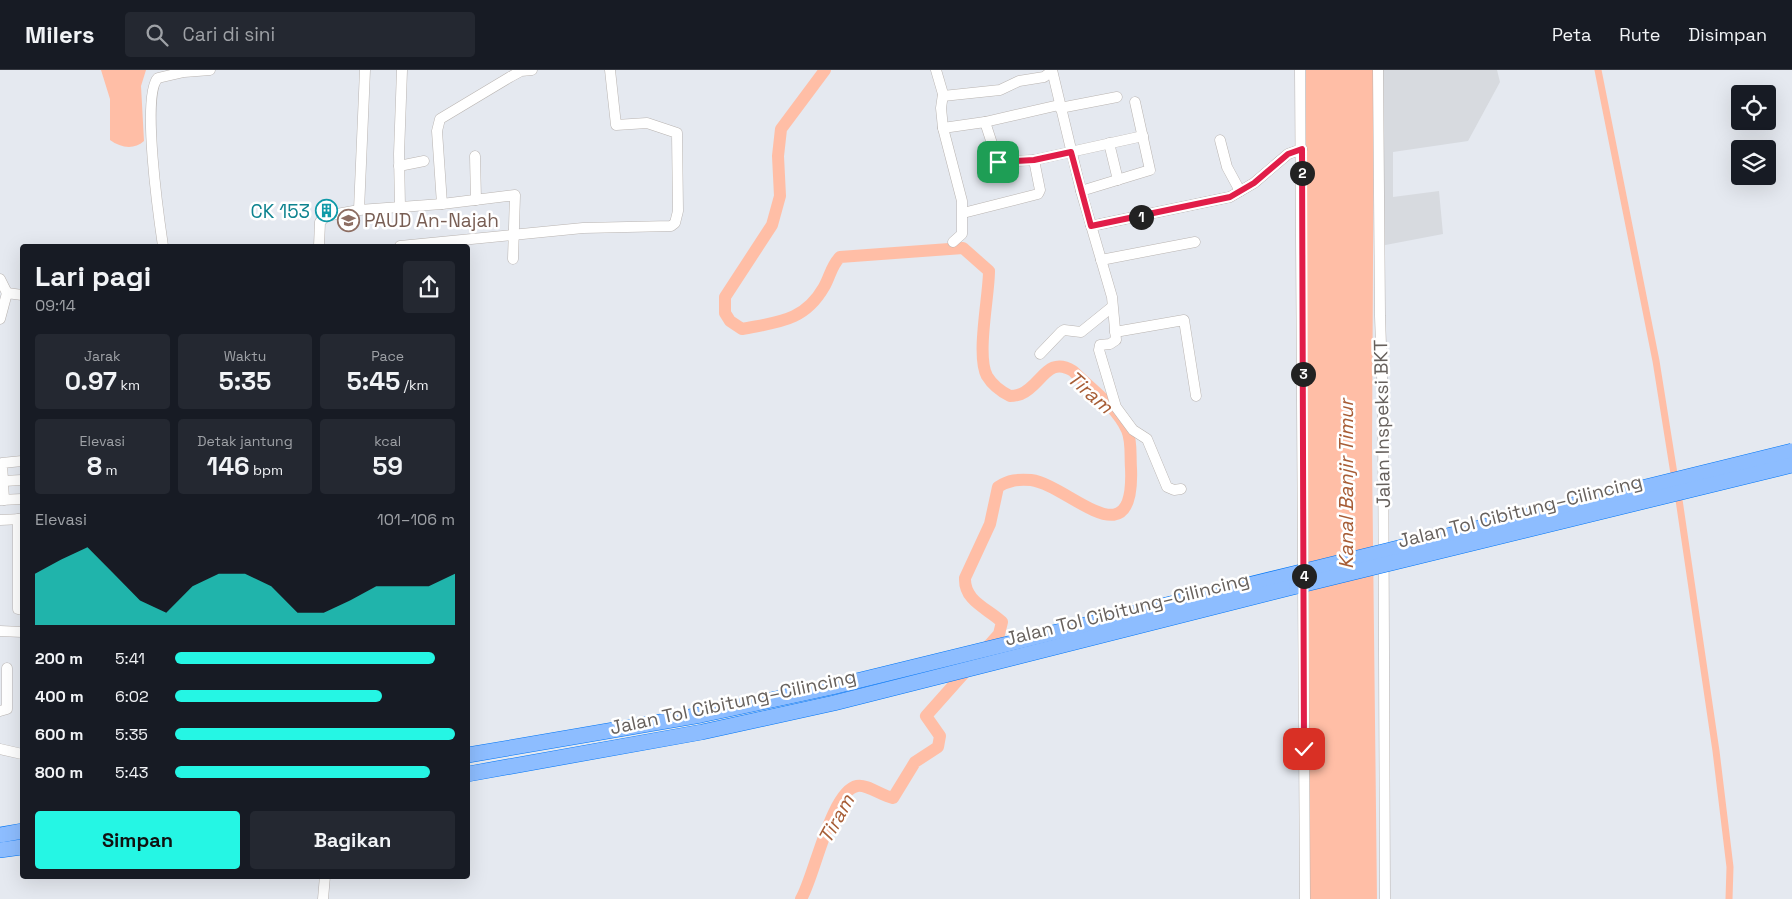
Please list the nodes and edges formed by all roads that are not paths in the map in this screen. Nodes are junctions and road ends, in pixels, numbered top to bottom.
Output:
1 (210, 70) edge
2 (365, 70) edge
3 (402, 70) edge
4 (532, 70) edge
5 (610, 70) edge
6 (936, 70) edge
7 (1300, 70) edge
8 (1378, 70) edge
9 (184, 71) edge
10 (1052, 71) edge
11 (943, 96) junction
12 (1117, 98) dead end
13 (1135, 102) dead end
14 (1060, 107) junction
15 (985, 122) junction
16 (943, 128) junction
17 (1143, 136) junction
18 (1220, 140) dead end
19 (1109, 144) junction
20 (1302, 149) junction
21 (1071, 152) junction
22 (474, 156) dead end
23 (1034, 160) junction
24 (424, 161) dead end
25 (399, 166) junction
26 (1118, 180) junction
27 (1081, 191) junction
28 (1240, 191) junction
29 (476, 200) junction
30 (442, 204) junction
31 (400, 207) junction
32 (358, 210) junction
33 (963, 213) junction
34 (1091, 226) junction
35 (514, 236) junction
36 (953, 242) dead end
37 (1195, 242) dead end
38 (163, 244) edge
39 (319, 244) edge
40 (423, 244) edge
41 (514, 259) dead end
42 (1101, 260) junction
43 (0, 279) edge
44 (7, 293) junction
45 (20, 295) edge
46 (1112, 307) junction
47 (0, 318) edge
48 (1115, 332) junction
49 (1040, 354) dead end
50 (1196, 396) dead end
51 (1792, 451) edge
52 (20, 461) edge
53 (1792, 465) edge
54 (20, 480) edge
55 (3, 481) junction
56 (1181, 489) dead end
57 (20, 499) edge
58 (3, 500) edge
59 (20, 519) edge
60 (3, 520) edge
61 (20, 582) edge
62 (20, 609) edge
63 (0, 631) edge
64 (20, 632) edge
65 (7, 668) dead end
66 (0, 711) edge
67 (0, 749) edge
68 (20, 754) edge
69 (470, 755) edge
70 (470, 774) edge
71 (20, 831) edge
72 (0, 834) edge
73 (20, 846) edge
74 (0, 850) edge
75 (325, 879) edge
76 (323, 899) edge
77 (1305, 899) edge
78 (1385, 899) edge

1 - 9 street
2 - 32 street
3 - 25 street
4 - 30 street
5 - 35 street
6 - 11 street
7 - 20 street
8 - 78 street, Jalan Inspeksi BKT
9 - 38 street
10 - 11 street
10 - 14 street
11 - 16 street
12 - 14 street
13 - 17 street
14 - 15 street
14 - 21 street
15 - 16 street
15 - 23 street
16 - 33 street
17 - 19 street
17 - 26 street
18 - 28 street
19 - 21 street
19 - 26 street
20 - 28 street
20 - 77 street
21 - 23 street
21 - 27 street
22 - 29 street
23 - 33 street
24 - 25 street
25 - 31 street
26 - 27 street
27 - 34 street
28 - 34 street
29 - 30 street
29 - 35 street
30 - 31 street
31 - 32 street
32 - 39 street
33 - 36 street
34 - 42 street
35 - 40 street
35 - 41 street
37 - 42 street
42 - 46 street
43 - 44 street
44 - 45 street
44 - 47 street
46 - 48 street
46 - 49 street
48 - 50 street
48 - 56 street
51 - 69 highway, Jalan Tol Cibitung–Cilincing, bridge
52 - 55 street
53 - 70 highway, Jalan Tol Cibitung–Cilincing, bridge
54 - 55 street
55 - 58 street
57 - 58 street
58 - 60 street
59 - 60 street
61 - 62 street
63 - 64 street
65 - 66 street
67 - 68 street
71 - 72 highway
73 - 74 highway
75 - 76 street

